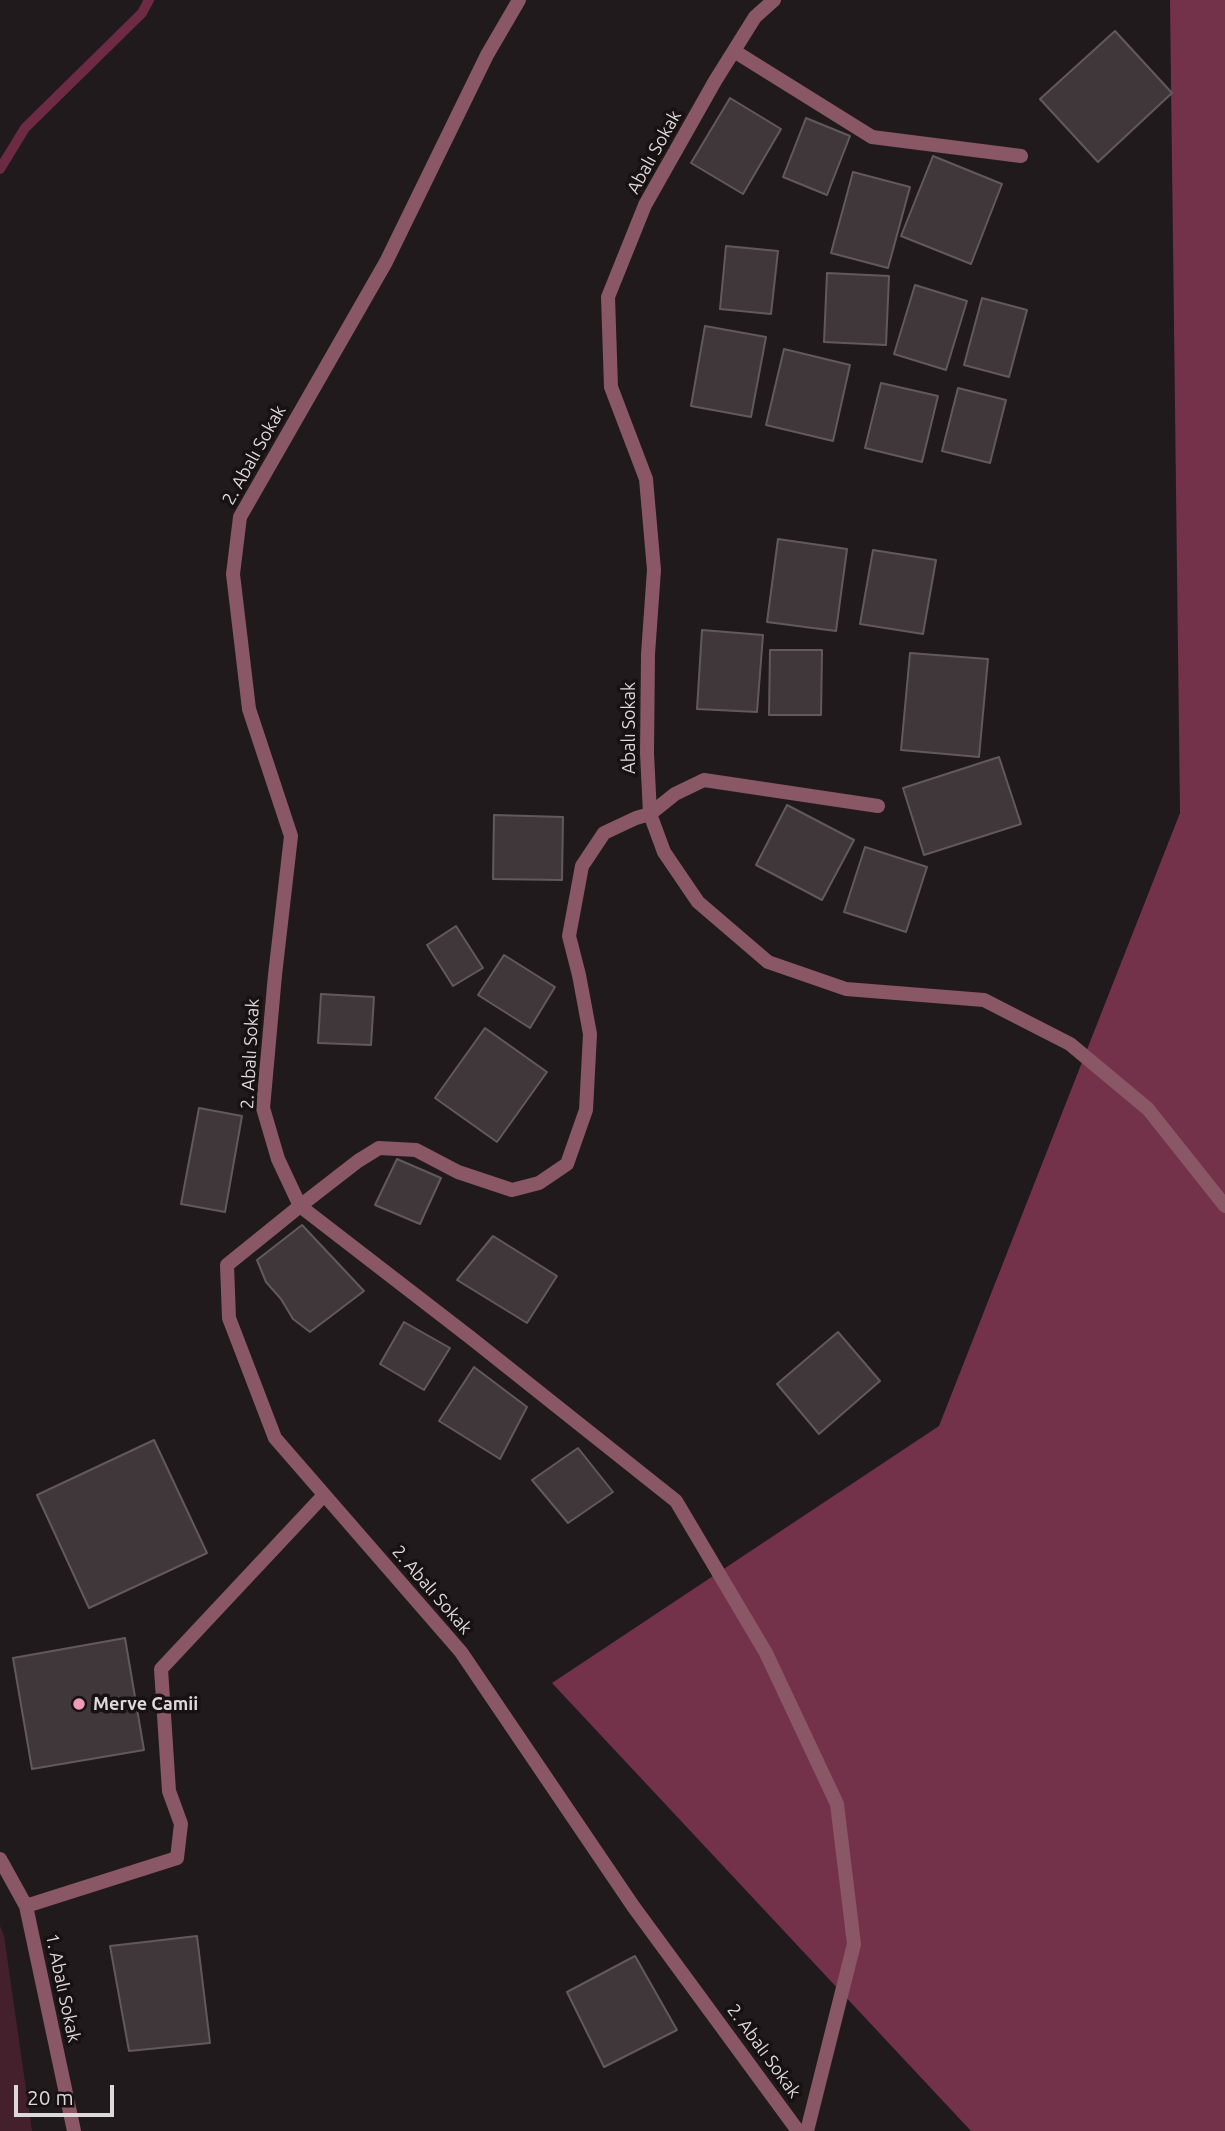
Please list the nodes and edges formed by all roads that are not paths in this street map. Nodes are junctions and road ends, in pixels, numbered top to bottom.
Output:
1 (519, 0) edge
2 (775, 0) edge
3 (734, 51) junction
4 (1021, 156) dead end
5 (878, 806) dead end
6 (650, 814) junction
7 (300, 1206) junction
8 (1225, 1206) edge
9 (324, 1495) junction
10 (0, 1859) edge
11 (26, 1906) junction
12 (74, 2131) edge
13 (799, 2131) edge
14 (807, 2131) edge

1 - 7 street, 2. Abalı Sokak
2 - 3 street, Abalı Sokak
3 - 4 street
3 - 6 street, Abalı Sokak
5 - 6 street
6 - 7 street
6 - 8 street, Abalı Sokak
7 - 9 street, 2. Abalı Sokak
7 - 14 street
9 - 11 street
9 - 13 street, 2. Abalı Sokak
10 - 11 street, 1. Abalı Sokak
11 - 12 street, 1. Abalı Sokak

